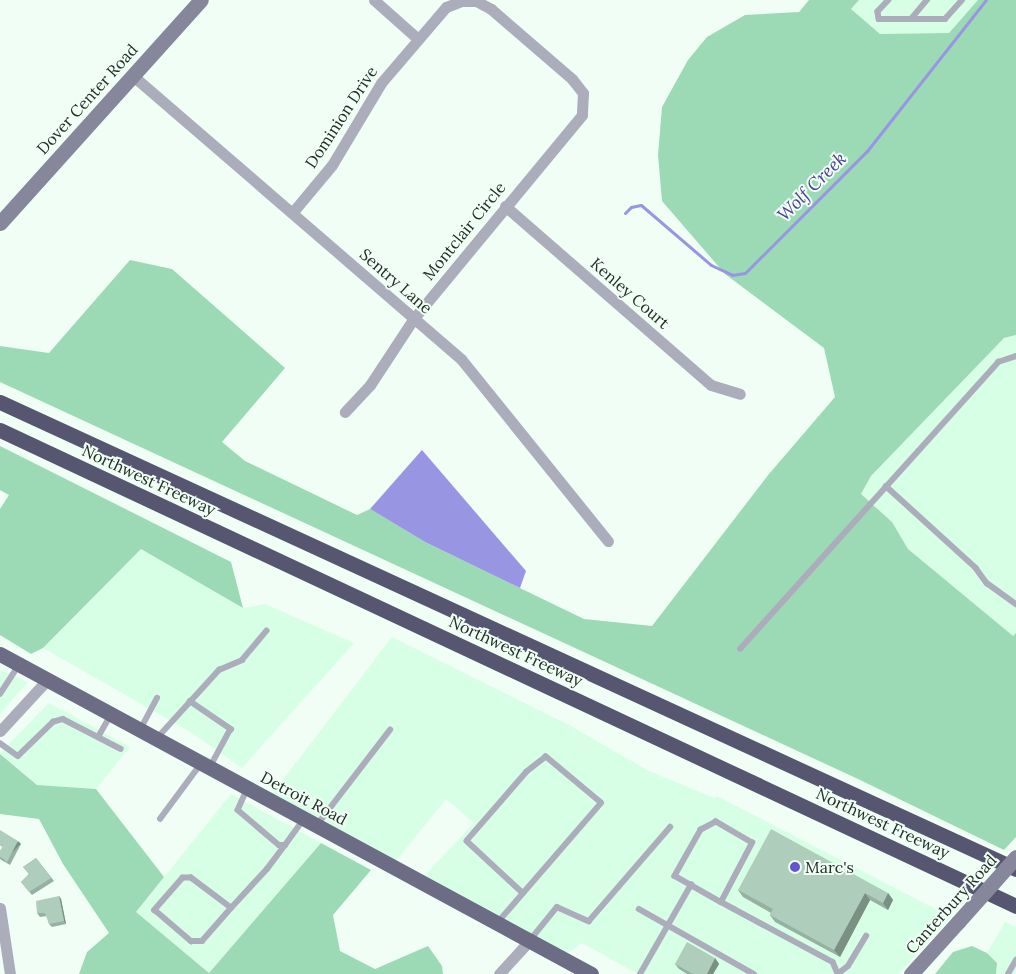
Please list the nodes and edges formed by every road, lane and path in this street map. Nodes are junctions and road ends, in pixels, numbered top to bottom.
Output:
1 (201, 0) edge
2 (374, 0) edge
3 (889, 0) edge
4 (927, 0) edge
5 (962, 0) edge
6 (911, 19) junction
7 (417, 38) junction
8 (132, 75) junction
9 (584, 93) joint
10 (505, 206) junction
11 (292, 213) junction
12 (0, 223) edge
13 (414, 318) junction
14 (1016, 356) edge
15 (740, 394) dead end
16 (0, 402) edge
17 (345, 412) dead end
18 (0, 430) edge
19 (886, 486) junction
20 (608, 541) dead end
21 (1016, 604) edge
22 (266, 631) dead end
23 (740, 649) dead end
24 (0, 654) edge
25 (19, 664) junction
26 (48, 679) junction
27 (0, 694) edge
28 (157, 698) dead end
29 (190, 701) junction
30 (111, 714) junction
31 (3, 723) edge
32 (140, 730) junction
33 (390, 730) dead end
34 (98, 737) junction
35 (157, 739) junction
36 (0, 743) edge
37 (121, 749) dead end
38 (206, 766) junction
39 (248, 788) junction
40 (160, 819) dead end
41 (310, 822) junction
42 (670, 827) dead end
43 (285, 845) junction
44 (1016, 857) edge
45 (1016, 870) edge
46 (691, 884) junction
47 (523, 893) junction
48 (721, 902) junction
49 (1016, 906) edge
50 (0, 908) edge
51 (231, 908) junction
52 (639, 909) dead end
53 (497, 923) junction
54 (667, 926) junction
55 (866, 936) dead end
56 (529, 941) junction
57 (1016, 960) edge
58 (839, 973) edge
59 (10, 974) edge
60 (499, 974) edge
61 (591, 974) edge
62 (640, 974) edge
63 (754, 974) edge
64 (911, 974) edge
65 (1008, 974) edge

1 - 8 street, Dover Center Road
2 - 7 street
3 - 6 lane
4 - 6 lane
5 - 6 lane
7 - 9 street, Dominion Drive
7 - 11 street, Dominion Drive
8 - 11 street, Sentry Lane
8 - 12 street, Dover Center Road
9 - 10 street, Montclair Circle
10 - 13 street, Montclair Circle
10 - 15 street, Kenley Court
11 - 13 street, Sentry Lane
13 - 17 street, Montclair Circle
13 - 20 street, Sentry Lane
14 - 19 lane
16 - 45 highway, Northwest Freeway
18 - 49 highway, Northwest Freeway
19 - 21 lane
19 - 23 lane
22 - 29 lane
24 - 25 main road, Detroit Road
25 - 26 main road, Detroit Road
25 - 27 lane
26 - 30 main road, Detroit Road
26 - 31 street
28 - 32 lane
29 - 35 lane
29 - 38 lane
30 - 32 main road, Detroit Road
30 - 34 lane
32 - 35 main road, Detroit Road
33 - 41 lane
34 - 36 lane
34 - 37 lane
35 - 38 main road, Detroit Road
38 - 39 main road, Detroit Road
38 - 40 lane
39 - 41 main road, Detroit Road
39 - 43 lane
41 - 43 lane
41 - 53 main road, Detroit Road
42 - 56 lane
43 - 51 lane
44 - 64 street, Canterbury Road, bridge
46 - 48 lane
46 - 48 lane
46 - 54 lane
47 - 47 lane
47 - 53 lane
48 - 58 lane
50 - 59 street
51 - 51 lane
52 - 54 lane
53 - 56 main road, Detroit Road
54 - 62 lane
54 - 63 lane
55 - 58 lane
56 - 60 street
56 - 61 main road, Detroit Road
57 - 65 lane

